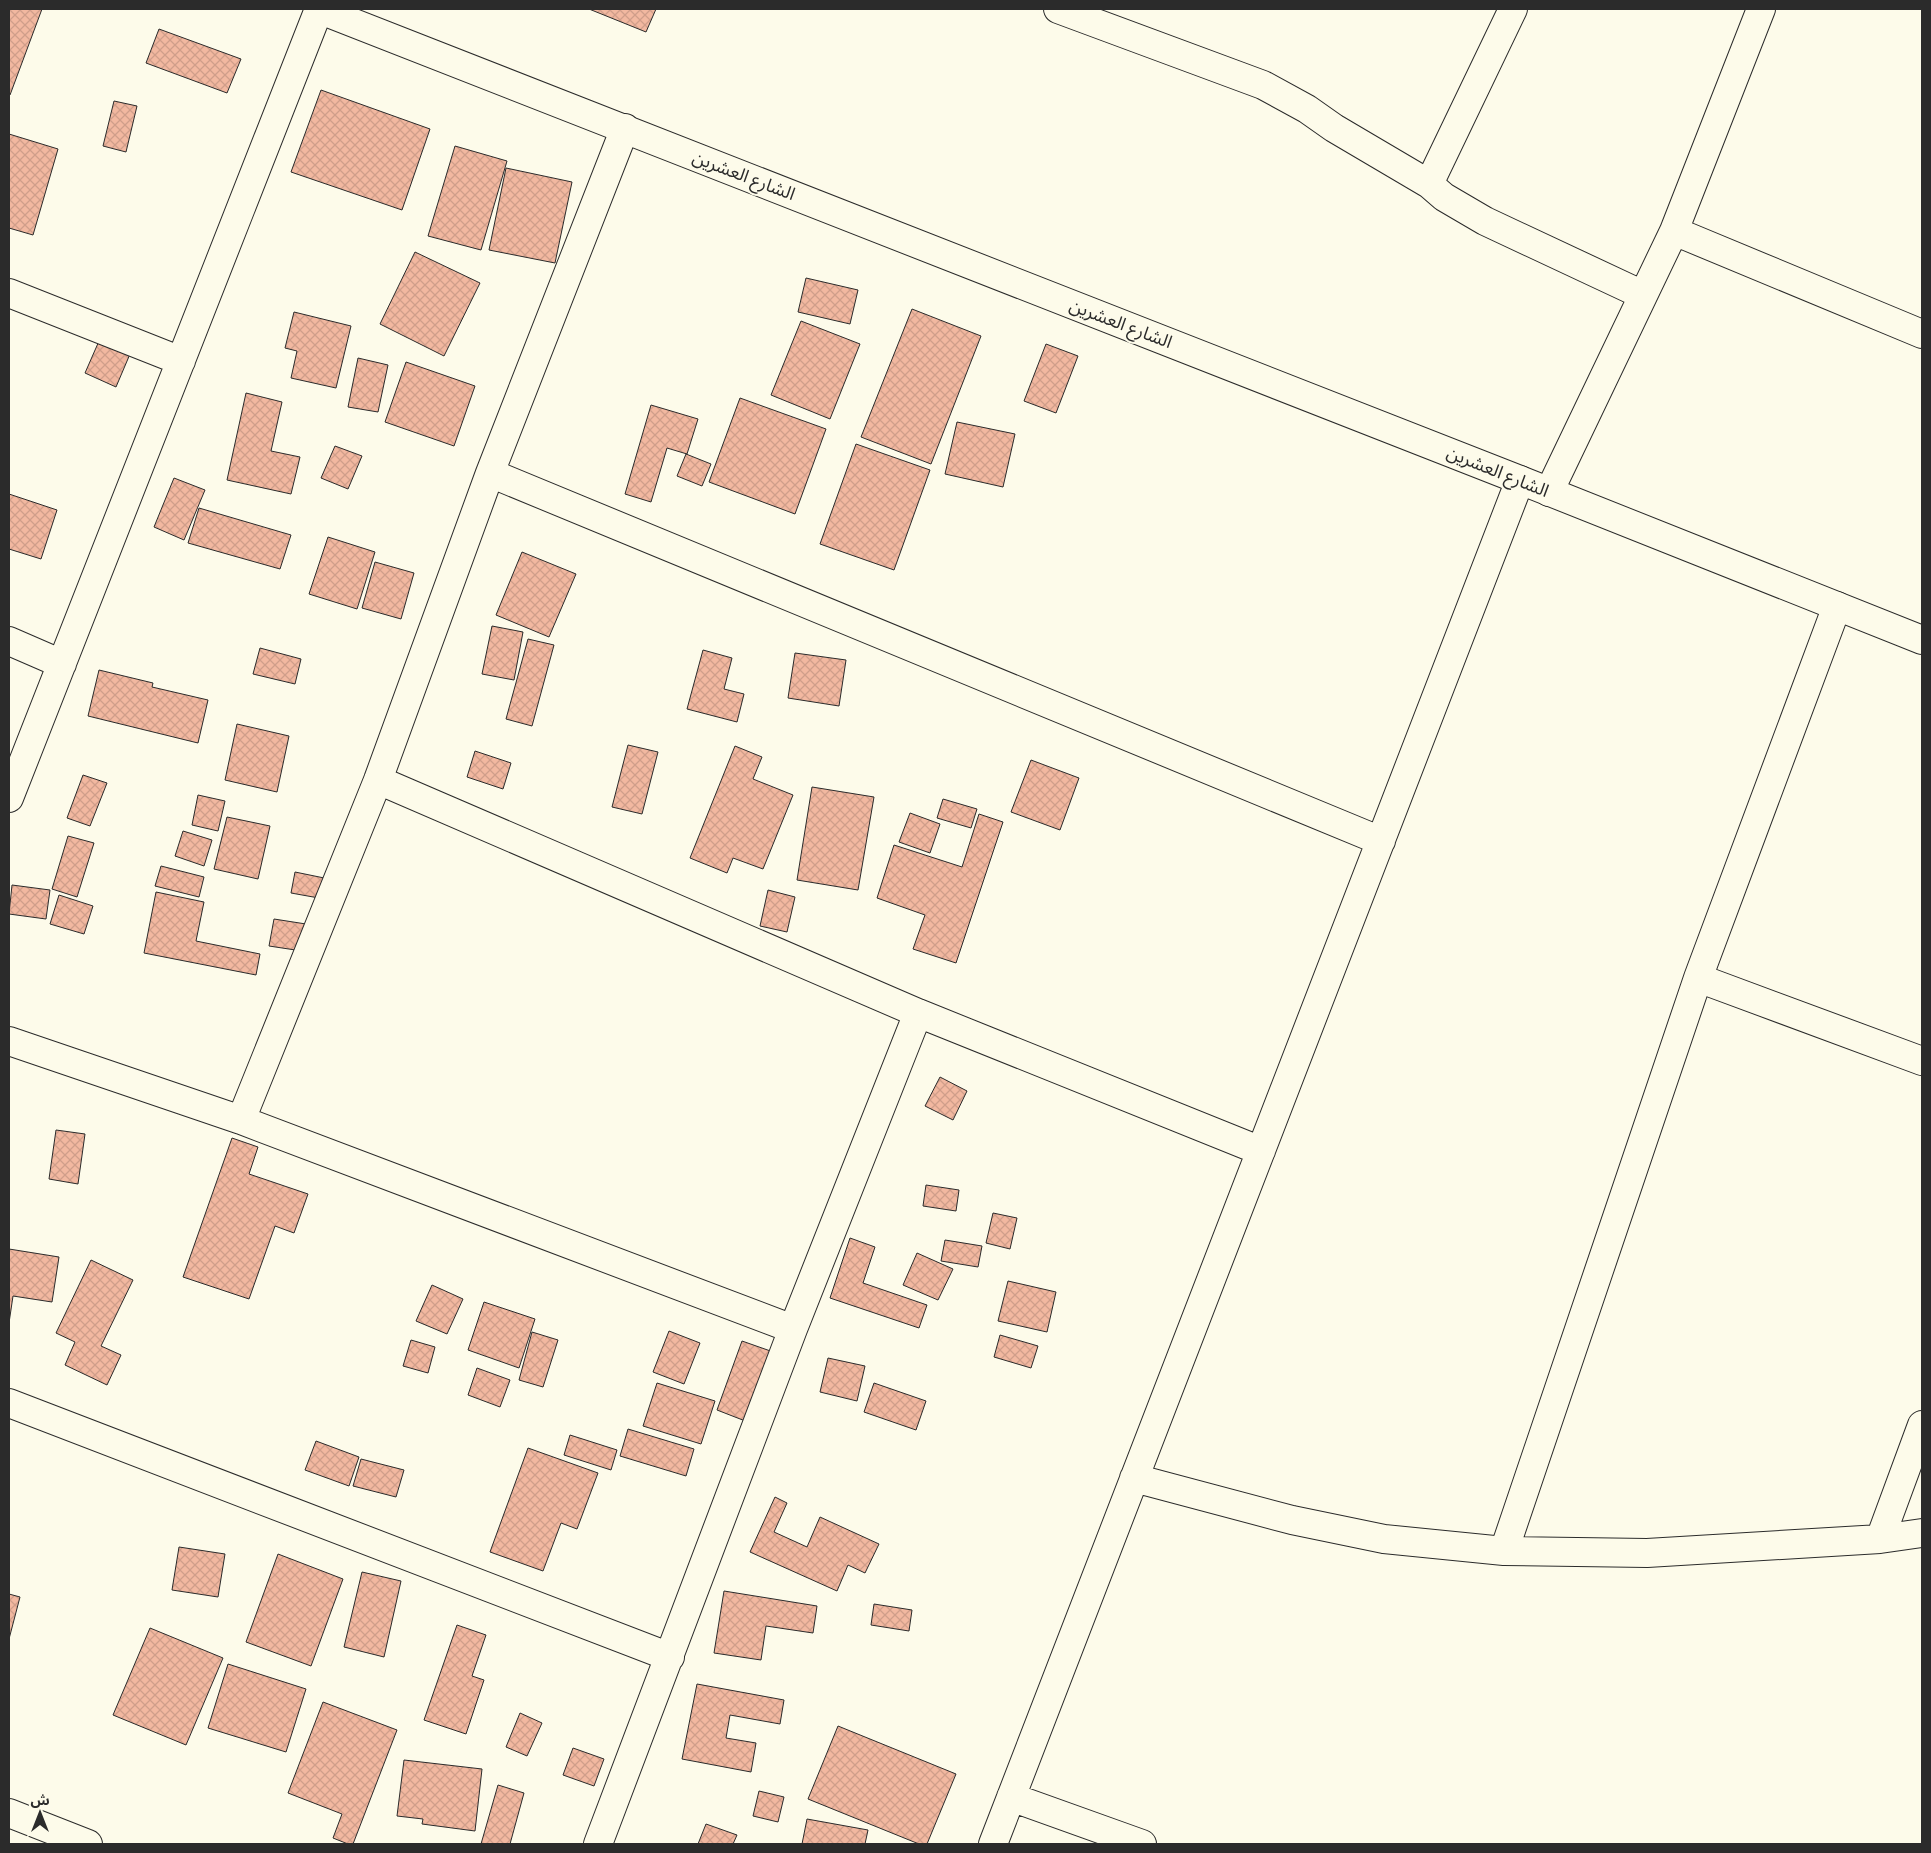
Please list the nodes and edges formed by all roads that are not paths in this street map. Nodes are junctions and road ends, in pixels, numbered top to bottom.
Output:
1 (319, 9) edge
2 (1058, 9) edge
3 (1513, 9) edge
4 (1761, 9) edge
5 (625, 128) junction
6 (1428, 184) junction
7 (1674, 231) junction
8 (9, 294) edge
9 (1643, 295) junction
10 (1922, 334) edge
11 (181, 360) junction
12 (490, 473) junction
13 (1520, 480) junction
14 (1549, 492) junction
15 (1837, 606) junction
16 (1922, 640) edge
17 (9, 641) edge
18 (62, 664) junction
19 (378, 780) junction
20 (9, 798) edge
21 (1381, 841) junction
22 (1698, 978) junction
23 (918, 1013) junction
24 (9, 1041) edge
25 (1922, 1061) edge
26 (240, 1120) junction
27 (1261, 1151) junction
28 (792, 1329) junction
29 (9, 1403) edge
30 (1922, 1425) edge
31 (1134, 1478) junction
32 (1922, 1532) edge
33 (1880, 1539) junction
34 (1504, 1551) junction
35 (670, 1657) junction
36 (1011, 1797) junction
37 (9, 1813) edge
38 (88, 1844) edge
39 (598, 1844) edge
40 (993, 1844) edge
41 (1142, 1844) edge

1 - 5 street, الشارع العشرين
1 - 11 street
2 - 6 street
3 - 6 street
4 - 7 street
5 - 12 street
5 - 13 street, الشارع العشرين
6 - 9 street
7 - 9 street
7 - 10 street
8 - 11 street
9 - 14 street
11 - 18 street
12 - 19 street
12 - 21 street
13 - 14 street, الشارع العشرين
13 - 21 street
14 - 15 street, الشارع العشرين
15 - 16 street, الشارع العشرين
15 - 22 street
17 - 18 street
18 - 20 street
19 - 23 street
19 - 26 street
21 - 27 street
22 - 25 street
22 - 34 street
23 - 27 street
23 - 28 street
24 - 26 street
26 - 28 street
27 - 31 street
28 - 35 street
29 - 35 street
30 - 33 street
31 - 34 street
31 - 36 street
32 - 33 street
33 - 34 street
35 - 39 street
36 - 40 street
36 - 41 street
37 - 38 street

